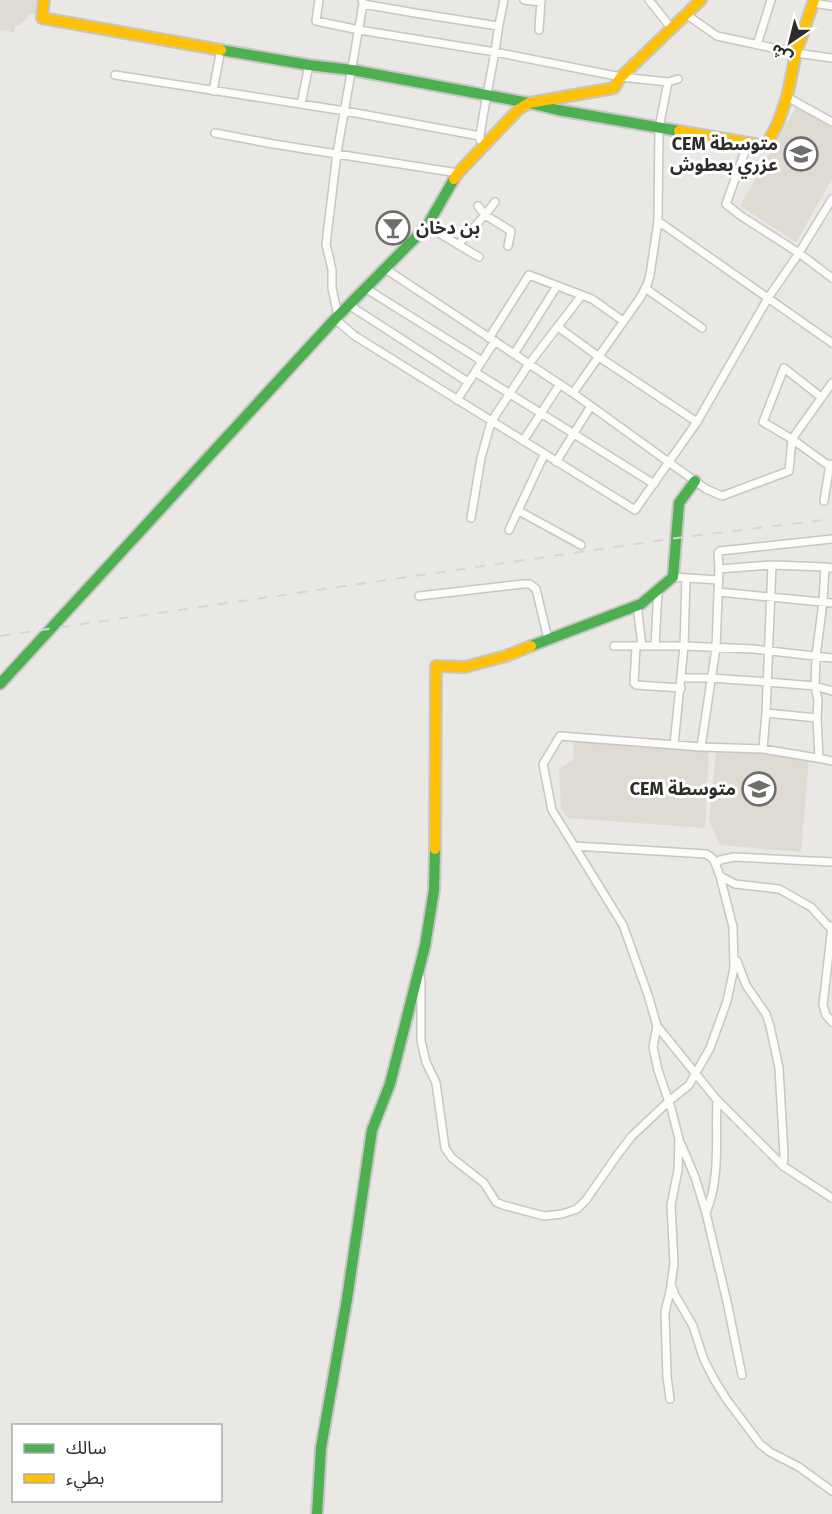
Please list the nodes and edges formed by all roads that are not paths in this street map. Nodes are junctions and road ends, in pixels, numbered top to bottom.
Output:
1 (44, 0) edge
2 (319, 0) edge
3 (504, 0) edge
4 (524, 0) edge
5 (701, 0) edge
6 (771, 0) edge
7 (541, 1) edge
8 (652, 1) edge
9 (813, 1) edge
10 (362, 2) edge
11 (832, 6) edge
12 (687, 15) junction
13 (498, 26) junction
14 (672, 28) junction
15 (359, 30) junction
16 (539, 30) dead end
17 (757, 45) junction
18 (220, 49) junction
19 (495, 52) junction
20 (796, 53) junction
21 (832, 58) edge
22 (309, 65) junction
23 (352, 70) junction
24 (115, 75) dead end
25 (621, 77) junction
26 (678, 78) dead end
27 (668, 82) junction
28 (213, 91) junction
29 (486, 95) junction
30 (787, 97) junction
31 (529, 103) junction
32 (301, 104) junction
33 (345, 111) junction
34 (832, 122) edge
35 (659, 128) junction
36 (215, 133) dead end
37 (480, 136) junction
38 (748, 143) junction
39 (482, 148) junction
40 (337, 153) junction
41 (458, 173) junction
42 (832, 199) edge
43 (495, 202) dead end
44 (478, 206) dead end
45 (485, 215) junction
46 (658, 221) junction
47 (427, 226) junction
48 (458, 245) junction
49 (508, 246) dead end
50 (799, 253) junction
51 (478, 257) dead end
52 (384, 268) junction
53 (832, 278) edge
54 (557, 286) junction
55 (365, 288) junction
56 (645, 288) junction
57 (582, 295) junction
58 (768, 298) junction
59 (349, 305) junction
60 (336, 318) junction
61 (623, 321) junction
62 (558, 327) junction
63 (702, 328) dead end
64 (492, 339) junction
65 (832, 343) edge
66 (514, 354) junction
67 (599, 357) junction
68 (482, 361) junction
69 (529, 364) junction
70 (475, 372) junction
71 (468, 382) junction
72 (832, 383) edge
73 (560, 384) junction
74 (573, 393) junction
75 (510, 394) junction
76 (821, 397) junction
77 (457, 400) junction
78 (591, 406) junction
79 (541, 413) junction
80 (491, 422) junction
81 (697, 422) junction
82 (573, 434) junction
83 (792, 439) junction
84 (522, 441) junction
85 (544, 455) junction
86 (556, 462) junction
87 (669, 462) junction
88 (831, 465) edge
89 (695, 481) junction
90 (654, 484) junction
91 (824, 501) dead end
92 (519, 511) junction
93 (471, 519) dead end
94 (509, 530) dead end
95 (832, 539) edge
96 (581, 545) dead end
97 (772, 564) junction
98 (829, 567) edge
99 (719, 568) junction
100 (673, 577) junction
101 (686, 578) junction
102 (718, 580) junction
103 (658, 589) junction
104 (718, 592) junction
105 (419, 596) dead end
106 (770, 597) junction
107 (824, 602) junction
108 (832, 603) edge
109 (637, 605) junction
110 (548, 639) junction
111 (614, 646) dead end
112 (639, 646) junction
113 (655, 646) junction
114 (684, 646) junction
115 (716, 648) junction
116 (768, 651) junction
117 (816, 656) junction
118 (832, 658) edge
119 (682, 678) junction
120 (711, 678) junction
121 (767, 682) junction
122 (0, 684) edge
123 (815, 686) junction
124 (681, 688) junction
125 (832, 691) edge
126 (766, 713) junction
127 (817, 718) junction
128 (675, 745) junction
129 (701, 747) junction
130 (763, 749) junction
131 (819, 758) junction
132 (832, 761) edge
133 (574, 846) junction
134 (832, 862) edge
135 (716, 864) junction
136 (720, 876) junction
137 (832, 927) edge
138 (735, 956) junction
139 (418, 971) junction
140 (832, 1022) edge
141 (657, 1026) junction
142 (696, 1075) junction
143 (717, 1100) junction
144 (669, 1101) junction
145 (679, 1139) junction
146 (783, 1166) junction
147 (832, 1198) edge
148 (706, 1213) junction
149 (671, 1284) junction
150 (742, 1375) dead end
151 (670, 1400) dead end
152 (832, 1491) edge
153 (317, 1514) edge

1 - 18 street
2 - 15 street
3 - 13 street
4 - 7 street
5 - 12 street
6 - 17 street
7 - 16 street
8 - 14 street
9 - 11 street
9 - 20 street
10 - 13 street
10 - 15 street
12 - 14 street
12 - 17 street
13 - 19 street
14 - 25 street
15 - 19 street
15 - 23 street
17 - 20 street
18 - 22 street
18 - 28 street
19 - 25 street
19 - 29 street
20 - 21 street
20 - 30 street
22 - 23 street
22 - 32 street
23 - 29 street
23 - 33 street
24 - 28 street
25 - 27 street
25 - 31 street
26 - 27 street
27 - 35 street
28 - 32 street
29 - 31 street
29 - 37 street
30 - 34 street
30 - 38 street
31 - 35 street
31 - 39 street
32 - 33 street
33 - 37 street
33 - 40 street
35 - 38 street
35 - 46 street
36 - 40 street
37 - 39 street
38 - 50 street
39 - 41 street
40 - 41 street
40 - 60 street
41 - 47 street
42 - 50 street
43 - 45 street
44 - 45 street
45 - 48 street
45 - 49 street
46 - 56 street
46 - 58 street
47 - 48 street
47 - 52 street
48 - 51 street
50 - 53 street
50 - 58 street
52 - 55 street
52 - 64 street
54 - 57 street
54 - 64 street
54 - 66 street
55 - 59 street
55 - 68 street
56 - 61 street
56 - 63 street
57 - 61 street
57 - 62 street
58 - 65 street
58 - 81 street
59 - 60 street
59 - 71 street
60 - 77 street
60 - 122 street
61 - 67 street
62 - 67 street
62 - 69 street
64 - 66 street
64 - 68 street
66 - 69 street
67 - 74 street
67 - 81 street
68 - 70 street
69 - 73 street
69 - 75 street
70 - 71 street
70 - 75 street
71 - 77 street
72 - 76 street
73 - 74 street
73 - 79 street
74 - 78 street
75 - 79 street
75 - 80 street
76 - 83 street
76 - 83 street
77 - 80 street
78 - 82 street
78 - 87 street
79 - 82 street
79 - 84 street
80 - 84 street
80 - 93 street
81 - 87 street
82 - 86 street
82 - 90 street
83 - 88 street
83 - 89 street
84 - 85 street
85 - 86 street
85 - 92 street
86 - 90 street
87 - 89 street
87 - 90 street
88 - 91 street
89 - 100 street
92 - 94 street
92 - 96 street
95 - 99 street
97 - 98 street
97 - 99 street
97 - 106 street
98 - 107 street
99 - 102 street
100 - 101 street
100 - 103 street
101 - 102 street
101 - 114 street
102 - 104 street
103 - 109 street
103 - 113 street
104 - 106 street
104 - 115 street
105 - 110 street
106 - 107 street
106 - 116 street
107 - 108 street
107 - 117 street
109 - 110 street
109 - 112 street
110 - 139 street
111 - 112 street
112 - 113 street
112 - 124 street
113 - 114 street
114 - 115 street
114 - 119 street
115 - 116 street
115 - 120 street
116 - 117 street
116 - 121 street
117 - 118 street
117 - 123 street
119 - 120 street
119 - 124 street
120 - 121 street
120 - 129 street
121 - 123 street
121 - 126 street
123 - 125 street
123 - 127 street
124 - 128 street
126 - 127 street
126 - 130 street
127 - 131 street
128 - 129 street
128 - 133 street
129 - 130 street
130 - 131 street
131 - 132 street
133 - 135 street
133 - 141 street
134 - 135 street
135 - 136 street
136 - 137 street
136 - 138 street
137 - 140 street
138 - 142 street
138 - 146 street
139 - 144 street
139 - 153 street
141 - 142 street
141 - 144 street
142 - 143 street
142 - 144 street
143 - 146 street
143 - 148 street
144 - 145 street
145 - 148 street
145 - 149 street
146 - 147 street
148 - 150 street
149 - 151 street
149 - 152 street

